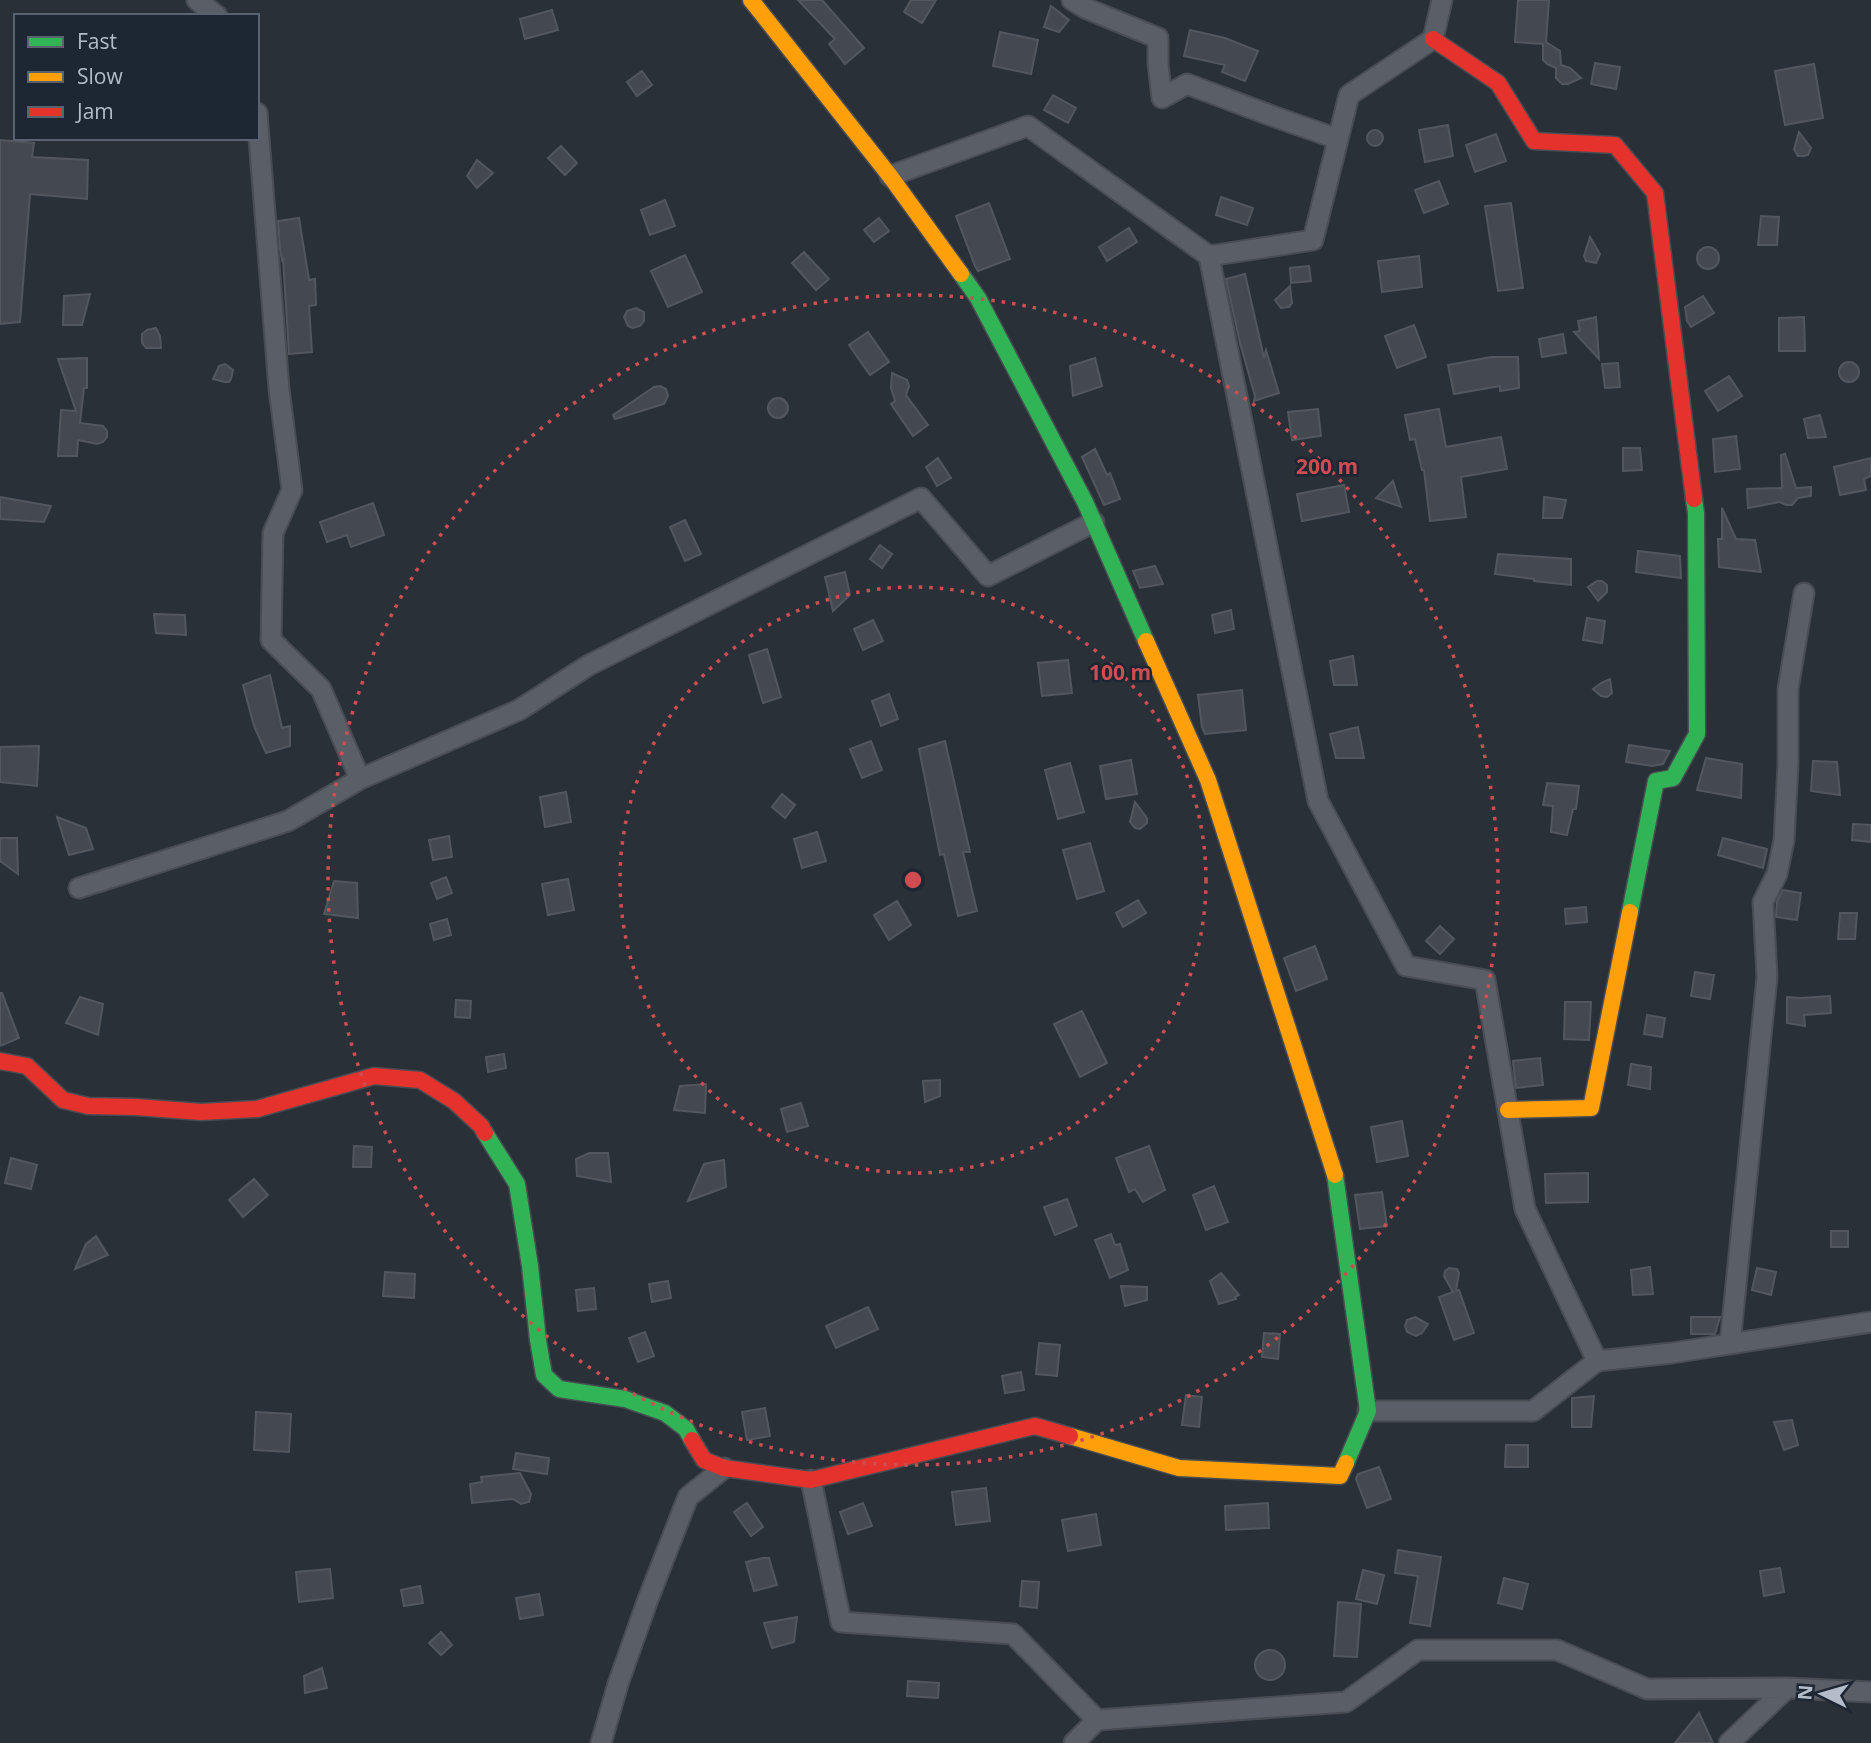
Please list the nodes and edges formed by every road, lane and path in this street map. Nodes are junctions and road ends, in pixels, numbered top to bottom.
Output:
1 (197, 0) edge
2 (751, 0) edge
3 (1072, 0) edge
4 (1442, 0) edge
5 (214, 14) edge
6 (1433, 39) junction
7 (259, 138) edge
8 (1338, 139) junction
9 (890, 176) junction
10 (1209, 256) junction
11 (1094, 522) junction
12 (1804, 593) dead end
13 (360, 779) junction
14 (79, 888) dead end
15 (0, 1062) edge
16 (1507, 1110) junction
17 (1871, 1321) edge
18 (1730, 1344) junction
19 (1597, 1361) junction
20 (1368, 1411) junction
21 (724, 1468) junction
22 (811, 1480) junction
23 (1787, 1688) junction
24 (1871, 1692) edge
25 (1097, 1720) junction
26 (601, 1743) edge
27 (1074, 1743) edge
28 (1729, 1743) edge

1 - 5 street
2 - 9 street
3 - 8 street
4 - 6 street
6 - 8 street
6 - 16 street
7 - 13 street
8 - 10 street
9 - 10 street
9 - 11 street
10 - 16 street
11 - 13 street
11 - 20 street
12 - 18 street
13 - 14 street
15 - 21 street
16 - 19 street
17 - 18 street
18 - 19 street
19 - 20 street
20 - 22 street
21 - 22 street
21 - 26 street
22 - 25 street
23 - 24 street
23 - 25 street
23 - 28 street
25 - 27 street

